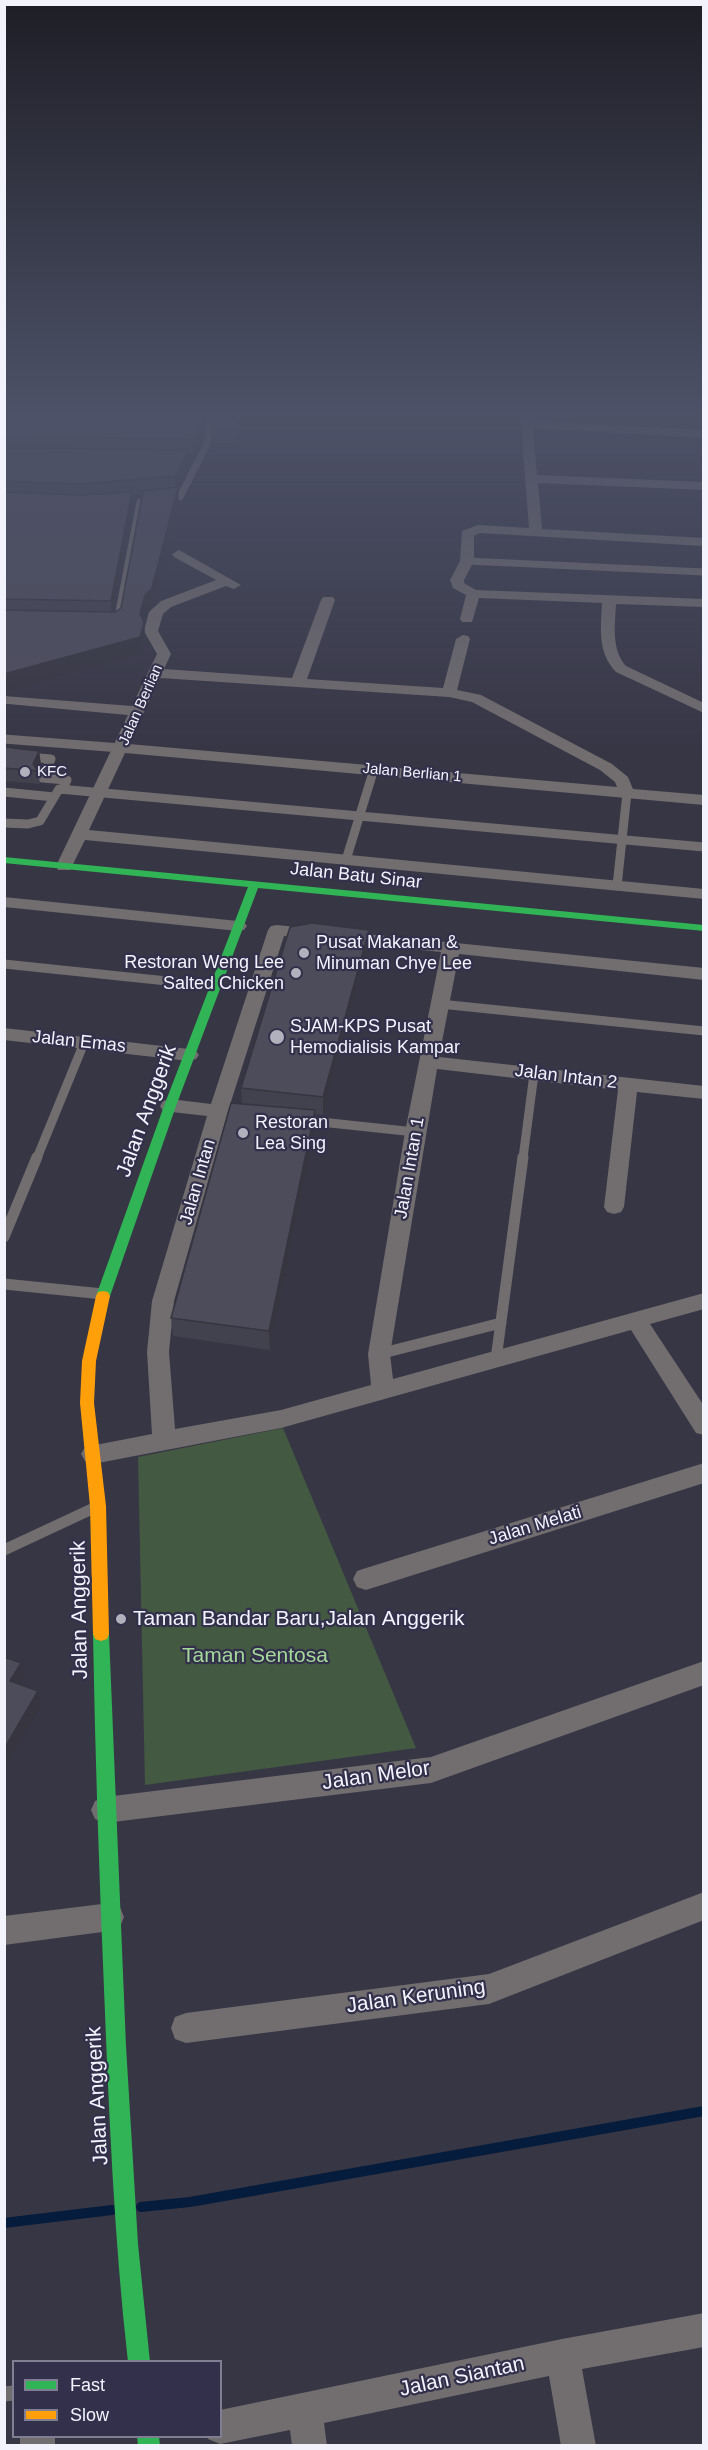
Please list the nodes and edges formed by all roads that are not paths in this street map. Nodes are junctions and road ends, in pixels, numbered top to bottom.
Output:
1 (137, 526) edge
2 (536, 526) edge
3 (536, 532) junction
4 (704, 542) edge
5 (179, 554) dead end
6 (467, 561) junction
7 (704, 572) edge
8 (473, 594) junction
9 (328, 600) dead end
10 (609, 600) junction
11 (703, 608) edge
12 (467, 619) dead end
13 (106, 623) edge
14 (463, 639) dead end
15 (155, 673) junction
16 (298, 683) junction
17 (449, 693) junction
18 (6, 701) edge
19 (704, 710) edge
20 (137, 711) junction
21 (4, 739) edge
22 (121, 748) junction
23 (4, 755) edge
24 (374, 769) junction
25 (63, 789) junction
26 (4, 792) edge
27 (99, 792) junction
28 (627, 793) junction
29 (54, 797) junction
30 (704, 801) edge
31 (360, 817) junction
32 (4, 823) edge
33 (78, 834) junction
34 (621, 839) junction
35 (704, 847) edge
36 (4, 860) edge
37 (346, 860) junction
38 (64, 866) junction
39 (146, 874) junction
40 (254, 885) junction
41 (617, 886) junction
42 (194, 893) dead end
43 (337, 893) junction
44 (704, 894) edge
45 (285, 901) dead end
46 (4, 902) edge
47 (226, 907) dead end
48 (264, 908) dead end
49 (240, 921) junction
50 (704, 928) edge
51 (451, 948) junction
52 (4, 964) edge
53 (704, 974) edge
54 (215, 986) junction
55 (440, 1004) junction
56 (704, 1030) edge
57 (4, 1034) edge
58 (84, 1043) junction
59 (189, 1055) junction
60 (429, 1062) junction
61 (534, 1074) junction
62 (628, 1085) junction
63 (704, 1093) edge
64 (170, 1106) junction
65 (224, 1112) junction
66 (288, 1119) edge
67 (415, 1132) junction
68 (614, 1207) dead end
69 (4, 1237) edge
70 (4, 1284) edge
71 (104, 1294) junction
72 (704, 1301) edge
73 (636, 1320) junction
74 (501, 1323) junction
75 (379, 1354) junction
76 (496, 1359) junction
77 (383, 1390) junction
78 (704, 1426) edge
79 (164, 1441) junction
80 (93, 1454) junction
81 (704, 1473) edge
82 (98, 1506) junction
83 (4, 1550) edge
84 (366, 1579) dead end
85 (704, 1673) edge
86 (105, 1810) junction
87 (704, 1906) edge
88 (110, 1917) junction
89 (5, 1932) edge
90 (186, 2028) dead end
91 (704, 2330) edge
92 (562, 2356) junction
93 (139, 2360) edge
94 (304, 2409) junction
95 (222, 2427) edge
96 (310, 2445) edge
97 (579, 2445) edge

1 - 13 lane
2 - 3 street
3 - 4 street
3 - 6 street
5 - 15 street, Jalan Berlian
6 - 7 lane
6 - 8 street
8 - 10 street
8 - 12 street
9 - 16 street
10 - 11 street
10 - 19 street
14 - 17 street
15 - 16 street
15 - 20 street, Jalan Berlian
16 - 17 street
17 - 28 street
18 - 20 street
20 - 22 street, Jalan Berlian
21 - 22 lane
22 - 24 street, Jalan Berlian 1
22 - 27 street, Jalan Berlian
23 - 25 lane
24 - 28 street, Jalan Berlian 1
24 - 31 lane
25 - 27 lane
25 - 29 lane
26 - 29 lane
27 - 31 lane
27 - 33 street, Jalan Berlian
28 - 30 street, Jalan Berlian 1
28 - 34 lane
29 - 32 lane
31 - 34 lane
31 - 37 lane
33 - 37 street
33 - 38 street, Jalan Berlian
34 - 35 lane
34 - 41 lane
36 - 38 street, Jalan Batu Sinar
37 - 41 street
38 - 39 street, Jalan Batu Sinar
39 - 40 street, Jalan Batu Sinar
39 - 42 street
40 - 43 street, Jalan Batu Sinar
40 - 49 street, Jalan Anggerik
41 - 44 street
43 - 45 street
43 - 50 street, Jalan Batu Sinar
46 - 49 street
47 - 49 street
48 - 49 street
49 - 54 street, Jalan Anggerik
51 - 53 street
51 - 55 street, Jalan Intan 1
51 - 65 street, Jalan Intan
52 - 54 lane
54 - 59 street, Jalan Anggerik
55 - 56 lane
55 - 60 street, Jalan Intan 1
57 - 58 street, Jalan Emas
58 - 59 street, Jalan Emas
58 - 69 lane
59 - 64 street, Jalan Anggerik
60 - 61 street, Jalan Intan 2
60 - 67 street, Jalan Intan 1
61 - 62 street, Jalan Intan 2
61 - 74 lane
62 - 63 street, Jalan Intan 2
62 - 68 street
64 - 65 street
64 - 71 street, Jalan Anggerik
65 - 79 street, Jalan Intan
66 - 67 lane
67 - 75 street, Jalan Intan 1
70 - 71 lane
71 - 80 street, Jalan Anggerik
72 - 73 street
73 - 76 street
73 - 78 street
74 - 75 lane
74 - 76 lane
75 - 77 street, Jalan Intan 1
76 - 77 street
77 - 79 street
79 - 80 street
80 - 82 street, Jalan Anggerik
81 - 84 street, Jalan Melati
82 - 83 lane
82 - 86 street, Jalan Anggerik
85 - 86 street, Jalan Melor
86 - 88 street, Jalan Anggerik
87 - 90 street, Jalan Keruning
88 - 89 street
88 - 93 street, Jalan Anggerik
91 - 92 street, Jalan Siantan
92 - 94 street, Jalan Siantan
92 - 97 street
94 - 95 street, Jalan Siantan
94 - 96 street

